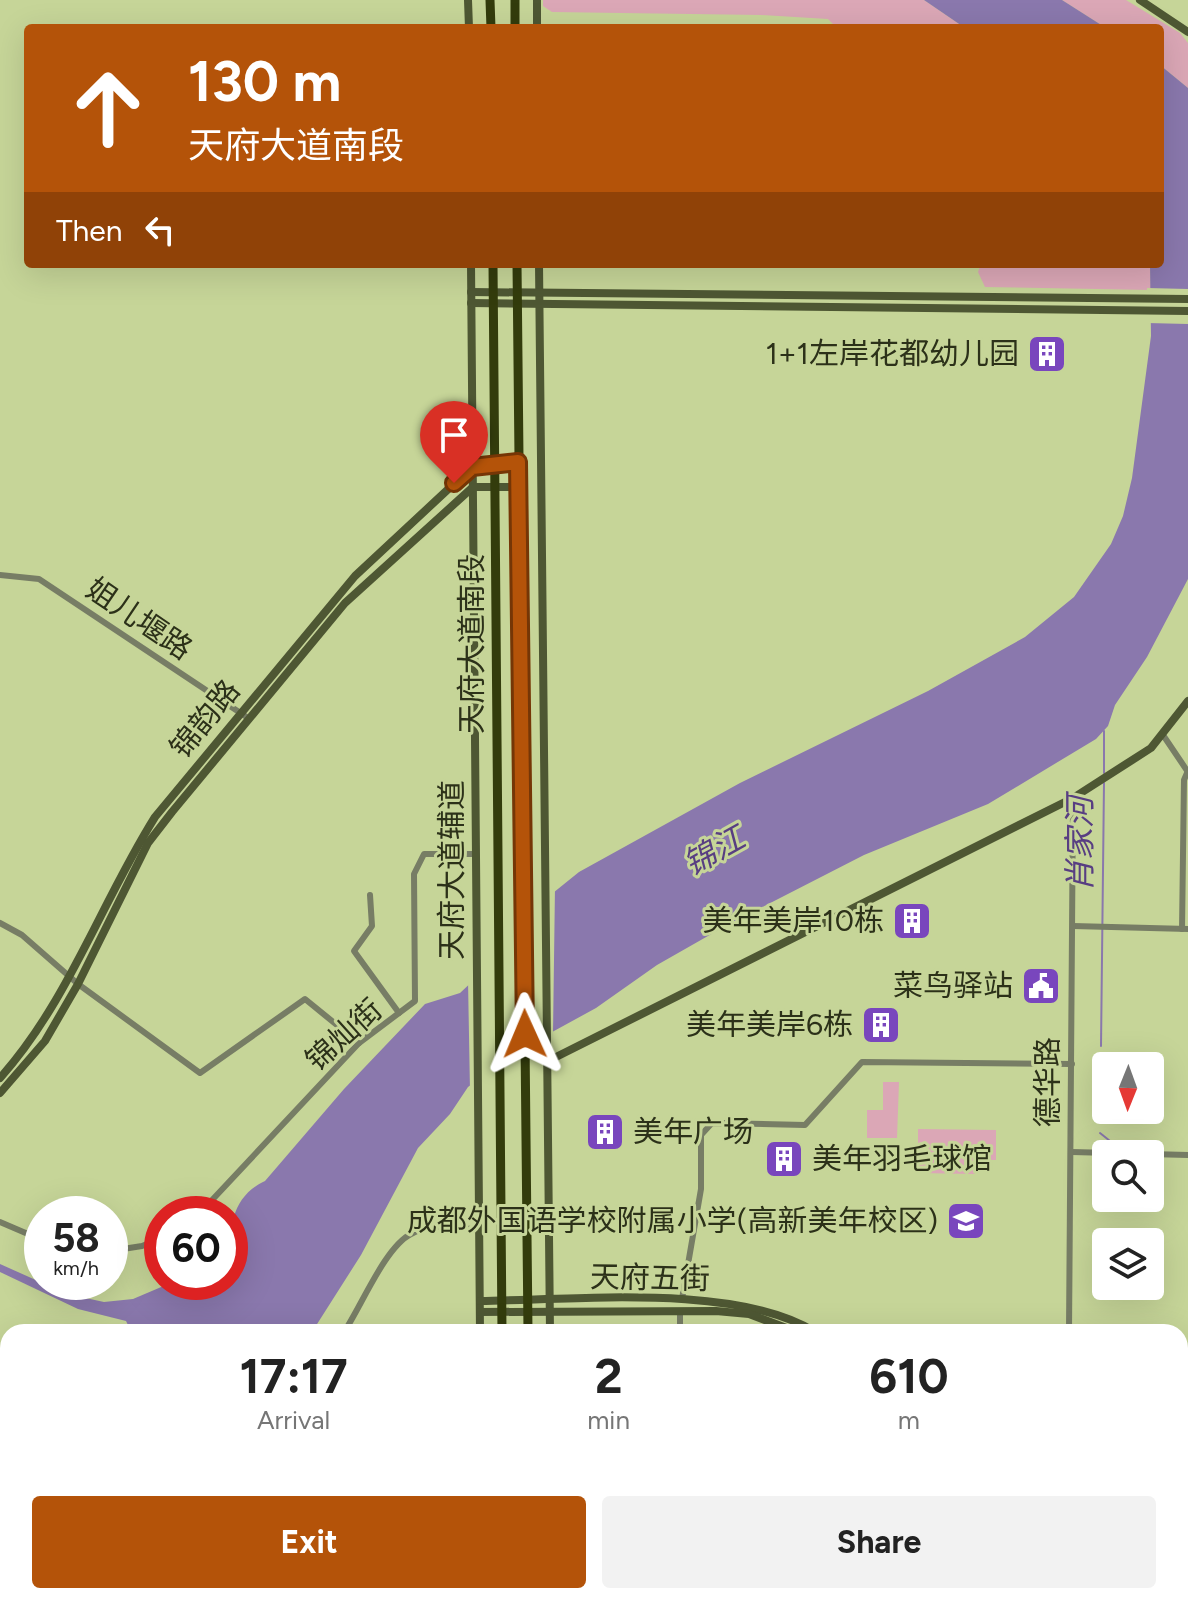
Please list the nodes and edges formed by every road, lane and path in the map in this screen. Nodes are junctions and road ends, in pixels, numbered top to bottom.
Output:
1 (468, 0) edge
2 (490, 0) edge
3 (515, 0) edge
4 (537, 0) edge
5 (1140, 0) edge
6 (469, 24) edge
7 (491, 24) edge
8 (515, 24) edge
9 (537, 24) edge
10 (1188, 32) edge
11 (471, 268) edge
12 (493, 268) edge
13 (517, 268) edge
14 (539, 268) edge
15 (471, 292) junction
16 (540, 293) junction
17 (493, 298) junction
18 (517, 298) junction
19 (1188, 299) edge
20 (471, 303) junction
21 (540, 304) junction
22 (1188, 311) edge
23 (518, 462) junction
24 (494, 463) junction
25 (472, 467) junction
26 (473, 487) junction
27 (494, 487) junction
28 (518, 487) junction
29 (0, 575) edge
30 (1188, 701) edge
31 (244, 715) junction
32 (1163, 735) junction
33 (1188, 773) edge
34 (1073, 798) junction
35 (476, 854) junction
36 (370, 895) dead end
37 (0, 923) edge
38 (1073, 926) junction
39 (1185, 929) edge
40 (70, 976) junction
41 (78, 984) junction
42 (399, 1013) junction
43 (359, 1043) junction
44 (548, 1061) junction
45 (1072, 1064) junction
46 (0, 1078) edge
47 (0, 1093) edge
48 (1072, 1152) junction
49 (1188, 1155) edge
50 (216, 1196) edge
51 (0, 1222) edge
52 (479, 1230) junction
53 (24, 1232) edge
54 (682, 1299) junction
55 (480, 1301) junction
56 (502, 1301) junction
57 (527, 1301) junction
58 (550, 1301) junction
59 (680, 1311) junction
60 (480, 1312) junction
61 (502, 1312) junction
62 (527, 1312) junction
63 (550, 1312) junction
64 (349, 1324) edge
65 (480, 1324) edge
66 (502, 1324) edge
67 (528, 1324) edge
68 (550, 1324) edge
69 (680, 1324) edge
70 (776, 1324) edge
71 (794, 1324) edge
72 (1069, 1324) edge

1 - 6 street
2 - 7 main road
3 - 8 main road
4 - 9 street
5 - 10 street
11 - 15 street, 天府大道辅道
12 - 17 main road, 天府大道南段
13 - 18 main road, 天府大道南段
14 - 16 street
15 - 17 street
15 - 20 street, 天府大道辅道
16 - 18 street
16 - 19 street
16 - 21 street
17 - 18 street
17 - 20 street
17 - 24 main road, 天府大道南段
18 - 21 street
18 - 23 main road, 天府大道南段
20 - 25 street, 天府大道辅道
21 - 22 street
21 - 44 street
23 - 24 street
23 - 28 main road, 天府大道南段
24 - 25 street
24 - 27 main road, 天府大道南段
25 - 26 street, 天府大道辅道
25 - 31 street, 锦韵路
26 - 27 street
26 - 31 street, 锦韵路
26 - 35 street, 天府大道辅道
27 - 28 street
27 - 56 main road, 天府大道南段
28 - 57 main road, 天府大道南段
29 - 31 street, 姐儿堰路
30 - 32 street
31 - 40 street, 锦韵路
31 - 41 street, 锦韵路
32 - 33 street
32 - 34 street
33 - 39 street
34 - 38 street, 德华路
34 - 44 street
35 - 42 street, 锦灿街
35 - 52 street, 天府大道辅道
36 - 42 street
37 - 40 street
38 - 39 street
38 - 45 street, 德华路
40 - 41 street
40 - 46 street, 锦韵路
41 - 43 street
41 - 47 street, 锦韵路
42 - 43 street, 锦灿街
43 - 50 street, 锦灿街
44 - 58 street
45 - 48 street, 德华路
45 - 54 street
48 - 49 street
48 - 72 street, 德华路
51 - 53 street
52 - 55 street, 天府大道辅道
52 - 64 street
54 - 58 street, 天府五街
54 - 71 street, 天府五街
55 - 56 street, 天府五街
55 - 60 street, 天府大道辅道
56 - 57 street, 天府五街
56 - 61 main road, 天府大道南段
57 - 58 street, 天府五街
57 - 62 main road, 天府大道南段
58 - 63 street
59 - 63 street, 天府五街
59 - 69 street
59 - 70 street, 天府五街
60 - 61 street, 天府五街
60 - 65 street, 天府大道辅道
61 - 62 street, 天府五街
61 - 66 main road, 天府大道南段
62 - 63 street, 天府五街
62 - 67 main road, 天府大道南段
63 - 68 street

